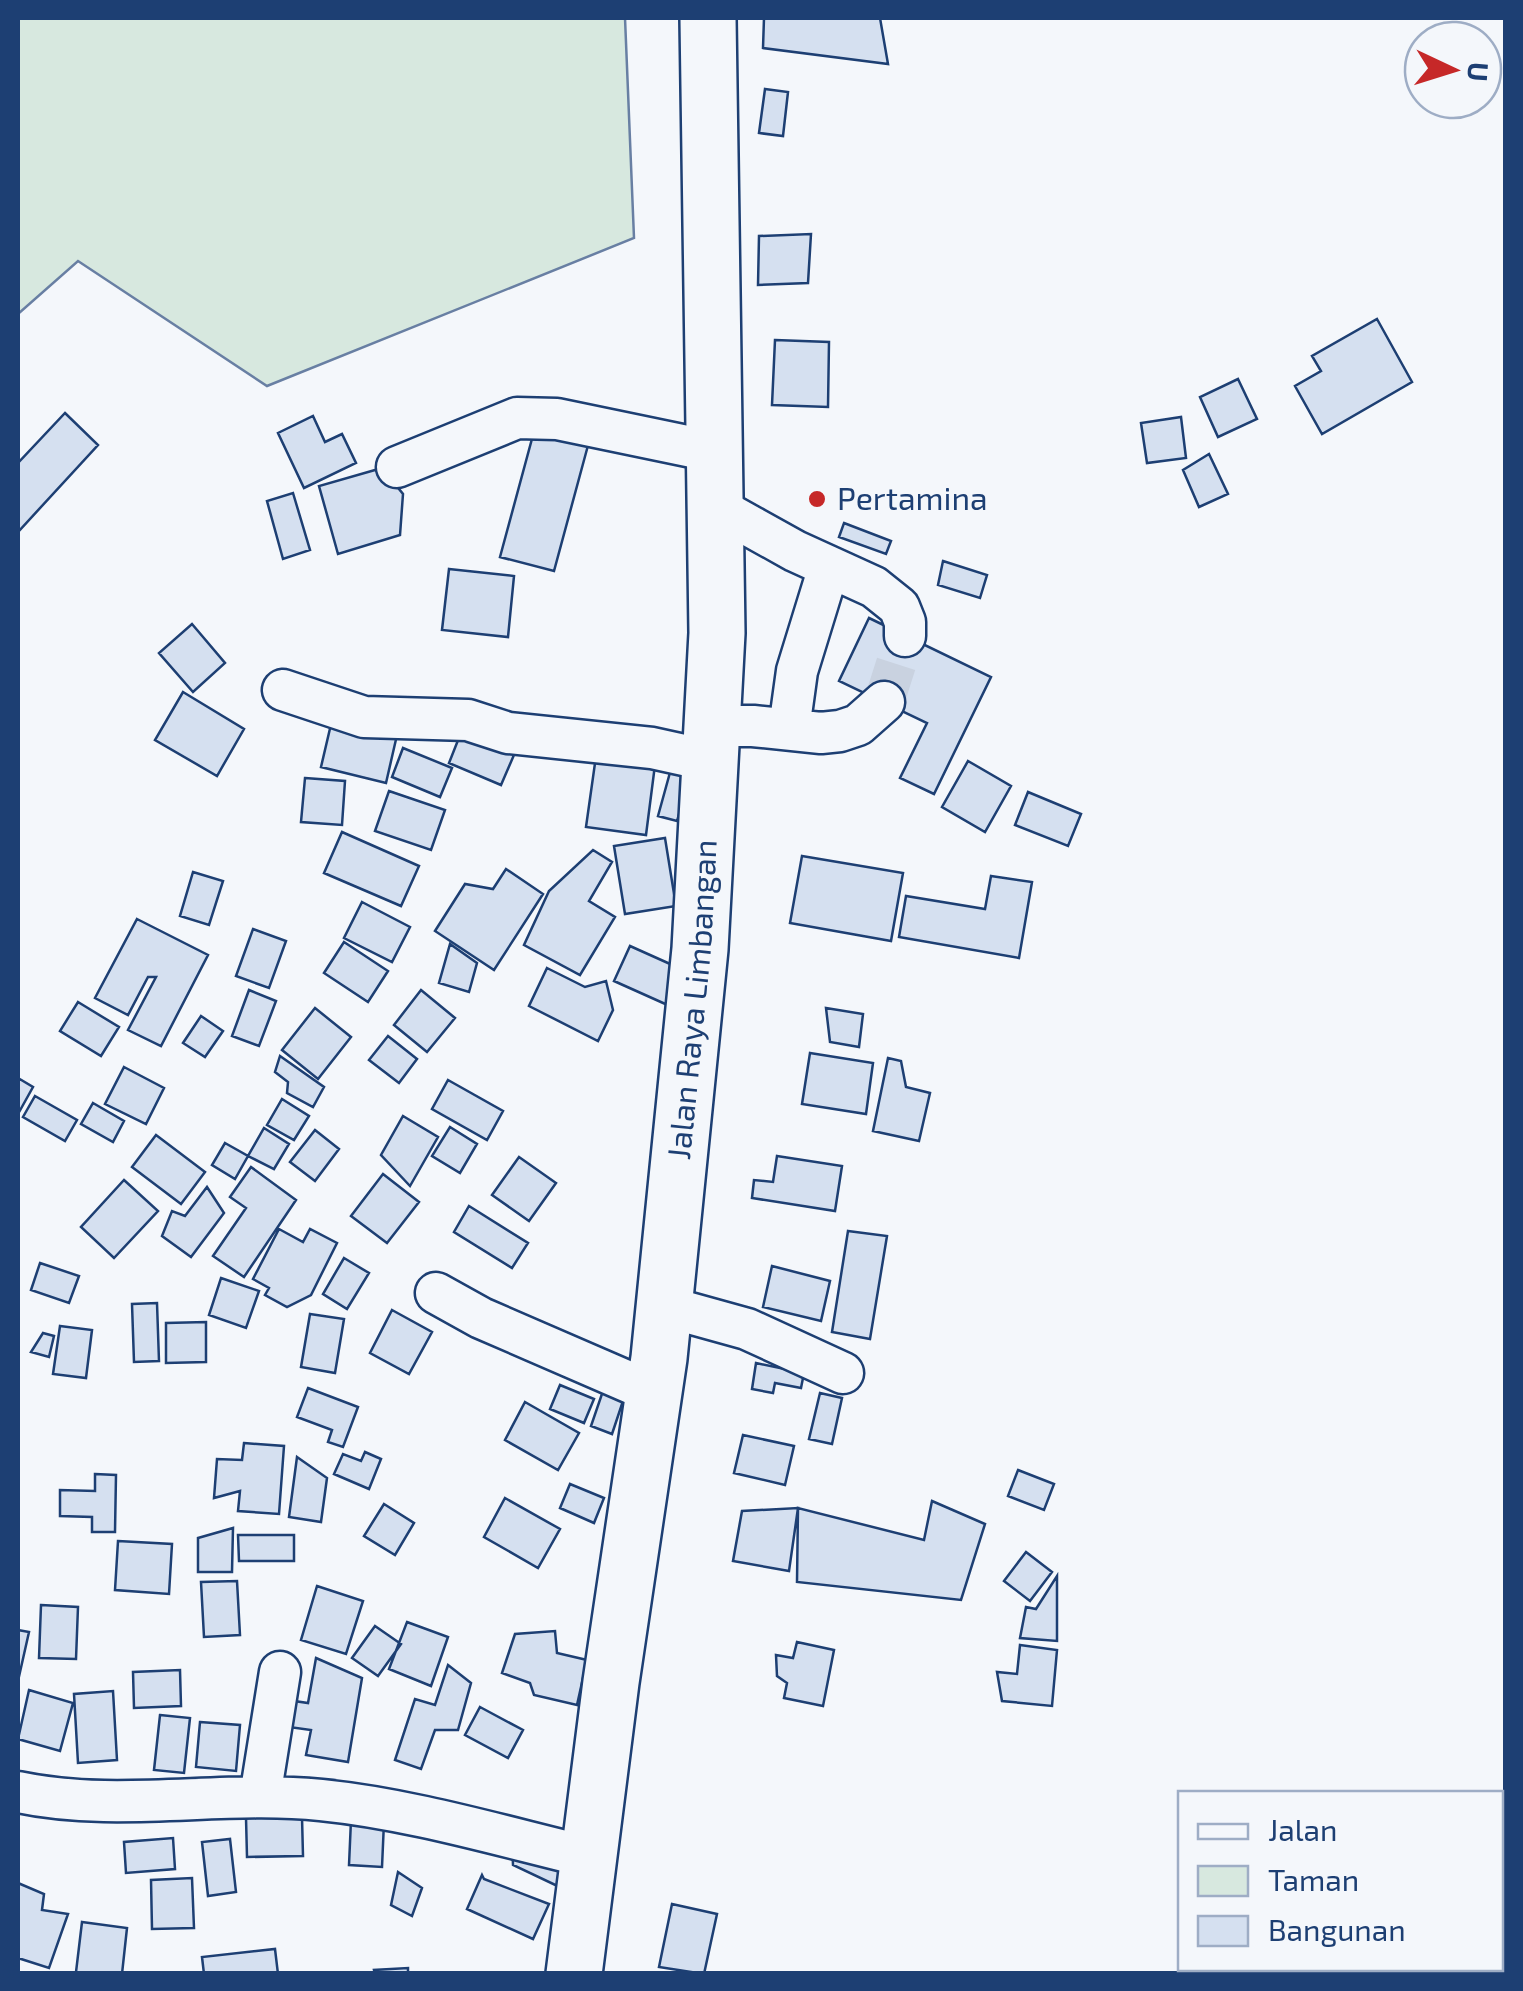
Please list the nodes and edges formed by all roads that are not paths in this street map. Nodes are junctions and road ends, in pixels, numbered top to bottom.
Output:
1 (708, 18) edge
2 (716, 452) junction
3 (398, 466) dead end
4 (716, 507) junction
5 (829, 567) junction
6 (905, 636) dead end
7 (284, 690) dead end
8 (884, 702) tunnel mouth
9 (789, 728) junction
10 (712, 744) junction
11 (436, 1292) dead end
12 (664, 1306) junction
13 (843, 1373) dead end
14 (654, 1393) junction
15 (280, 1672) dead end
16 (18, 1792) edge
17 (260, 1797) junction
18 (589, 1857) junction
19 (574, 1974) edge

1 - 2 highway, Jalan Raya Limbangan
2 - 3 street
2 - 4 highway, Jalan Raya Limbangan
4 - 5 street
4 - 10 highway, Jalan Raya Limbangan
5 - 6 street
5 - 9 street
7 - 10 street
8 - 9 street
9 - 10 street
10 - 12 highway, Jalan Raya Limbangan
11 - 14 street
12 - 13 street
12 - 14 highway, Jalan Raya Limbangan
14 - 18 highway, Jalan Raya Limbangan
15 - 17 street
16 - 17 street
17 - 18 street
18 - 19 highway, Jalan Raya Limbangan

